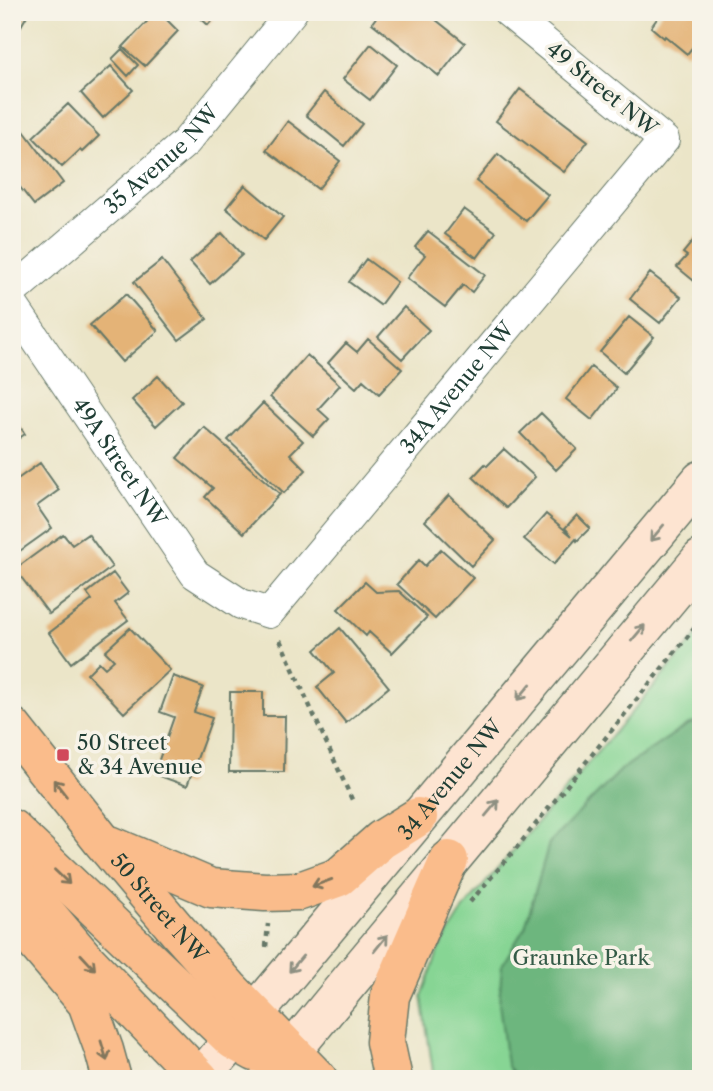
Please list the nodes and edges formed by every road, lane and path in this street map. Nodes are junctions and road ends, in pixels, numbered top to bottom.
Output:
1 (292, 12) edge
2 (508, 12) edge
3 (664, 140) joint
4 (12, 292) edge
5 (12, 304) edge
6 (701, 480) edge
7 (701, 559) edge
8 (269, 613) junction
9 (701, 620) edge
10 (12, 727) edge
11 (354, 804) dead end
12 (418, 817) junction
13 (12, 830) edge
14 (102, 841) junction
15 (449, 860) junction
16 (12, 873) edge
17 (465, 907) dead end
18 (12, 915) edge
19 (268, 921) dead end
20 (265, 957) dead end
21 (244, 1027) junction
22 (280, 1065) edge
23 (112, 1079) edge
24 (200, 1079) edge
25 (318, 1079) edge
26 (393, 1079) edge

1 - 4 street, 35 Avenue NW
2 - 3 street, 49 Street NW
3 - 8 street, 34A Avenue NW
5 - 8 street, 49A Street NW
6 -> 12 main road, 34 Avenue NW
15 -> 7 main road
8 - 11 path
9 - 17 path
14 -> 10 main road, 50 Street NW
12 -> 14 main road
12 -> 21 main road, 34 Avenue NW
13 -> 21 main road
14 - 21 main road, 50 Street NW
22 -> 15 main road
15 - 26 main road
16 -> 24 main road
18 -> 23 main road
19 - 20 path
21 - 22 main road, 50 Street NW
21 - 24 main road, 34 Avenue NW
22 - 25 main road, 50 Street NW

